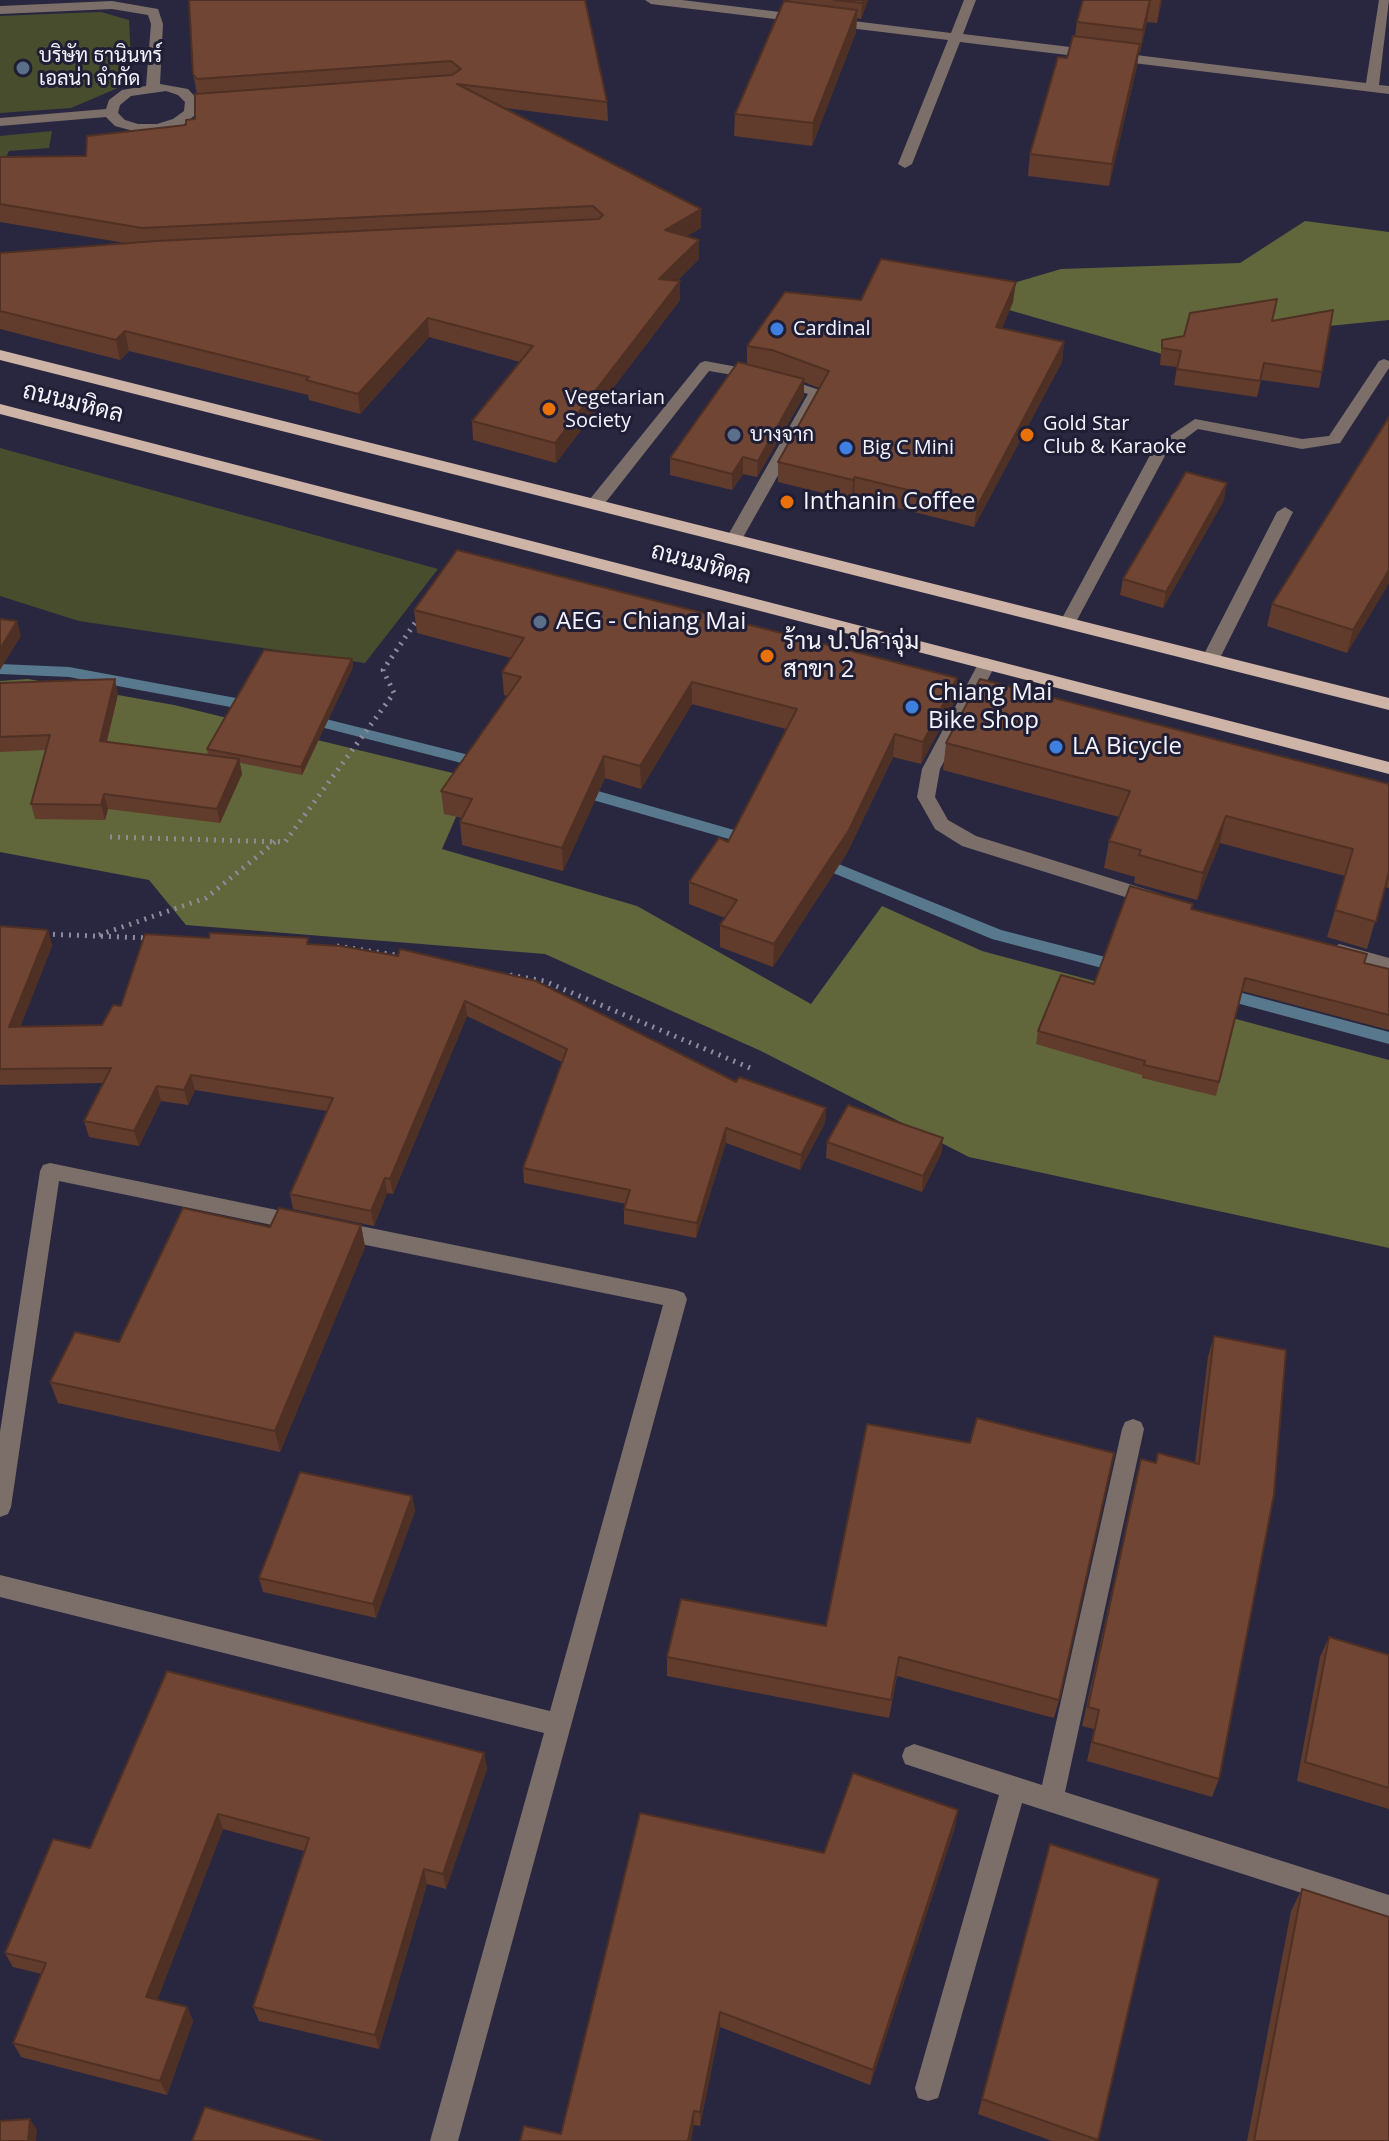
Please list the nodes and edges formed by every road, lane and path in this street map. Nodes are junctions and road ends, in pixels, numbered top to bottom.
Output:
1 (651, 0) edge
2 (970, 0) edge
3 (1385, 0) edge
4 (0, 10) edge
5 (957, 36) junction
6 (153, 88) junction
7 (1372, 88) junction
8 (1389, 90) edge
9 (206, 105) edge
10 (191, 106) junction
11 (112, 112) junction
12 (1, 121) edge
13 (905, 164) dead end
14 (0, 355) edge
15 (1384, 364) dead end
16 (0, 409) edge
17 (596, 503) junction
18 (1285, 512) dead end
19 (735, 537) junction
20 (426, 606) edge
21 (1068, 622) junction
22 (1211, 658) junction
23 (987, 664) junction
24 (1389, 704) edge
25 (1389, 768) edge
26 (110, 837) dead end
27 (276, 842) junction
28 (1176, 905) edge
29 (41, 934) edge
30 (96, 936) junction
31 (158, 939) edge
32 (1321, 945) edge
33 (330, 946) edge
34 (406, 957) edge
35 (1389, 965) edge
36 (498, 973) edge
37 (755, 1070) dead end
38 (1133, 1429) dead end
39 (0, 1507) edge
40 (0, 1586) edge
41 (559, 1725) junction
42 (914, 1756) dead end
43 (1014, 1788) junction
44 (1051, 1801) junction
45 (1389, 1908) edge
46 (928, 2088) dead end
47 (444, 2141) edge

1 - 5 street
2 - 5 street
3 - 7 street
4 - 6 street
5 - 7 street
5 - 13 street
6 - 10 street
6 - 11 street
7 - 8 street
9 - 10 street
10 - 11 street
11 - 12 street
14 - 17 main road, ถนนมหิดล
15 - 21 street
16 - 23 main road, ถนนมหิดล
17 - 19 main road, ถนนมหิดล
17 - 19 street
18 - 22 street
19 - 21 main road, ถนนมหิดล
20 - 27 path
21 - 22 main road, ถนนมหิดล
22 - 24 main road, ถนนมหิดล
23 - 25 main road, ถนนมหิดล
23 - 28 street
26 - 27 path
27 - 30 path
29 - 30 path
30 - 31 path
32 - 35 street
33 - 34 path
36 - 37 path
38 - 44 street
39 - 41 street
40 - 41 street
41 - 47 street
42 - 43 street
43 - 44 street
43 - 46 street
44 - 45 street

